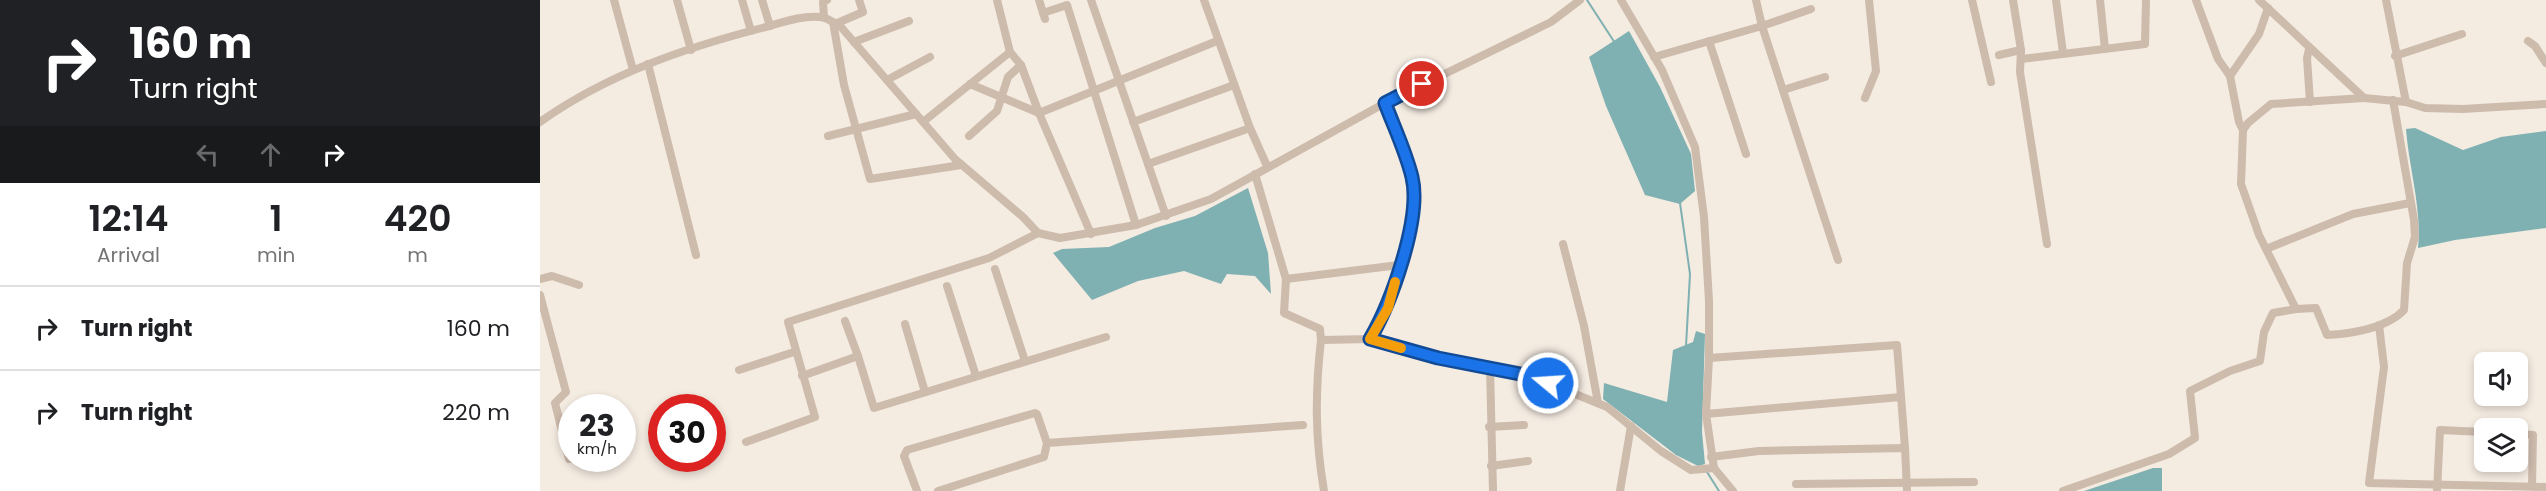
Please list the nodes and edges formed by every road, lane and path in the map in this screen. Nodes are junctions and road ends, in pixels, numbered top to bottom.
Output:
1 (614, 0) edge
2 (677, 0) edge
3 (742, 0) edge
4 (762, 0) edge
5 (827, 0) edge
6 (859, 0) edge
7 (997, 0) edge
8 (1039, 0) edge
9 (1091, 0) edge
10 (1204, 0) edge
11 (1621, 0) edge
12 (1756, 0) edge
13 (1869, 0) edge
14 (1972, 0) edge
15 (2013, 0) edge
16 (2056, 0) edge
17 (2100, 0) edge
18 (2146, 0) edge
19 (2196, 0) edge
20 (2259, 0) edge
21 (2386, 0) edge
22 (1579, 1) edge
23 (2268, 8) junction
24 (1811, 9) dead end
25 (824, 17) junction
26 (909, 21) dead end
27 (834, 23) junction
28 (770, 26) junction
29 (1762, 26) junction
30 (751, 31) junction
31 (2462, 34) dead end
32 (1217, 41) junction
33 (1709, 41) junction
34 (2528, 41) dead end
35 (854, 42) junction
36 (2309, 48) junction
37 (2105, 49) junction
38 (691, 50) junction
39 (1010, 52) junction
40 (2063, 53) junction
41 (1999, 55) dead end
42 (2021, 55) junction
43 (2396, 56) junction
44 (930, 57) dead end
45 (1654, 57) junction
46 (2546, 63) edge
47 (648, 64) junction
48 (1021, 65) junction
49 (633, 70) junction
50 (2230, 76) junction
51 (1825, 77) dead end
52 (1118, 79) junction
53 (887, 80) junction
54 (1991, 82) dead end
55 (970, 84) junction
56 (1234, 85) junction
57 (1094, 90) junction
58 (1783, 90) junction
59 (1002, 97) junction
60 (1865, 98) dead end
61 (2364, 98) junction
62 (2393, 100) junction
63 (2310, 102) junction
64 (2406, 102) junction
65 (1385, 103) junction
66 (2546, 104) edge
67 (1020, 105) junction
68 (997, 111) junction
69 (1039, 113) junction
70 (916, 114) junction
71 (540, 122) edge
72 (922, 122) junction
73 (1133, 122) junction
74 (1250, 128) junction
75 (856, 129) junction
76 (2244, 130) junction
77 (969, 135) dead end
78 (828, 136) dead end
79 (1746, 154) dead end
80 (1148, 164) junction
81 (961, 165) junction
82 (1267, 166) junction
83 (1255, 174) junction
84 (2410, 203) junction
85 (1166, 216) junction
86 (1136, 225) junction
87 (1038, 233) junction
88 (1091, 234) junction
89 (1563, 244) dead end
90 (2047, 244) dead end
91 (2266, 249) junction
92 (696, 255) dead end
93 (1838, 260) dead end
94 (1399, 265) junction
95 (995, 269) dead end
96 (540, 279) edge
97 (1286, 279) junction
98 (579, 285) dead end
99 (947, 286) dead end
100 (540, 295) edge
101 (2296, 309) junction
102 (844, 321) dead end
103 (905, 324) dead end
104 (2379, 325) junction
105 (1106, 337) dead end
106 (1370, 339) junction
107 (1321, 340) junction
108 (795, 352) junction
109 (858, 356) junction
110 (1709, 358) junction
111 (1025, 361) junction
112 (1490, 367) junction
113 (739, 370) dead end
114 (802, 376) junction
115 (976, 376) junction
116 (925, 392) junction
117 (564, 394) edge
118 (1901, 396) junction
119 (558, 400) edge
120 (1598, 403) junction
121 (1706, 414) junction
122 (558, 415) edge
123 (1303, 425) dead end
124 (1524, 425) dead end
125 (1631, 426) junction
126 (1489, 427) junction
127 (2474, 432) edge
128 (2528, 435) edge
129 (746, 442) dead end
130 (1047, 443) junction
131 (1905, 448) junction
132 (1711, 457) junction
133 (1528, 460) dead end
134 (1491, 466) junction
135 (1708, 469) junction
136 (1974, 482) dead end
137 (1796, 484) dead end
138 (1907, 487) edge
139 (2369, 487) edge
140 (2438, 488) edge
141 (2488, 488) edge
142 (2539, 488) edge
143 (916, 491) edge
144 (938, 491) edge
145 (1324, 491) edge
146 (1493, 491) edge
147 (1620, 491) edge
148 (1733, 491) edge
149 (2063, 491) edge

1 - 49 street
2 - 38 street
3 - 30 street
4 - 28 street
5 - 25 street
6 - 27 street
7 - 39 street
8 - 57 street
9 - 52 street
10 - 32 street
11 - 45 street
12 - 29 street
13 - 60 street
14 - 54 street
15 - 42 street
16 - 40 street
17 - 37 street
18 - 37 street
19 - 50 street
20 - 23 street
21 - 43 street
22 - 65 street
23 - 36 street
23 - 50 street
24 - 29 street
25 - 27 street
25 - 28 street
26 - 35 street
27 - 35 street
27 - 75 street
28 - 30 street
29 - 33 street
29 - 58 street
30 - 38 street
31 - 43 street
32 - 52 street
32 - 56 street
33 - 45 street
33 - 79 street
34 - 46 street
35 - 53 street
36 - 61 street
36 - 63 street
37 - 40 street
38 - 47 street
39 - 48 street
39 - 55 street
40 - 42 street
41 - 42 street
42 - 90 street
43 - 64 street
44 - 53 street
45 - 110 street
47 - 49 street
47 - 92 street
48 - 59 street
48 - 69 street
49 - 71 street
50 - 76 street
51 - 58 street
52 - 57 street
52 - 73 street
53 - 70 street
55 - 59 street
55 - 72 street
56 - 73 street
56 - 74 street
57 - 69 street
57 - 86 street
58 - 93 street
59 - 67 street
59 - 68 street
61 - 62 street
61 - 63 street
62 - 64 street
62 - 84 street
63 - 76 street
64 - 66 street
65 - 82 street
65 - 94 street
67 - 68 street
67 - 69 street
68 - 77 street
69 - 88 street
70 - 72 street
70 - 75 street
72 - 81 street
73 - 80 street
74 - 80 street
74 - 82 street
75 - 78 street
75 - 81 street
76 - 91 street
80 - 85 street
81 - 87 street
82 - 83 street
83 - 85 street
83 - 97 street
84 - 91 street
84 - 104 street
85 - 86 street
86 - 88 street
87 - 88 street
87 - 108 street
89 - 120 street
91 - 101 street
94 - 97 street
94 - 106 street
95 - 111 street
96 - 98 street
97 - 107 street
99 - 115 street
100 - 117 street
101 - 104 street
101 - 149 street
102 - 109 street
103 - 116 street
104 - 139 street
105 - 111 street
106 - 107 street
106 - 112 street
107 - 145 street
108 - 113 street
108 - 114 street
109 - 114 street
109 - 116 street
110 - 118 street
110 - 121 street
111 - 115 street
112 - 120 street
112 - 126 street
114 - 129 street
115 - 116 street
118 - 121 street
118 - 131 street
119 - 122 street
120 - 125 street
121 - 132 street
123 - 130 street
124 - 126 street
125 - 135 street
125 - 147 street
126 - 134 street
127 - 140 street
128 - 142 street
130 - 143 street
130 - 144 street
131 - 132 street
131 - 138 street
132 - 135 street
133 - 134 street
134 - 146 street
135 - 148 street
136 - 138 street
137 - 138 street
139 - 140 street
140 - 141 street
141 - 142 street

